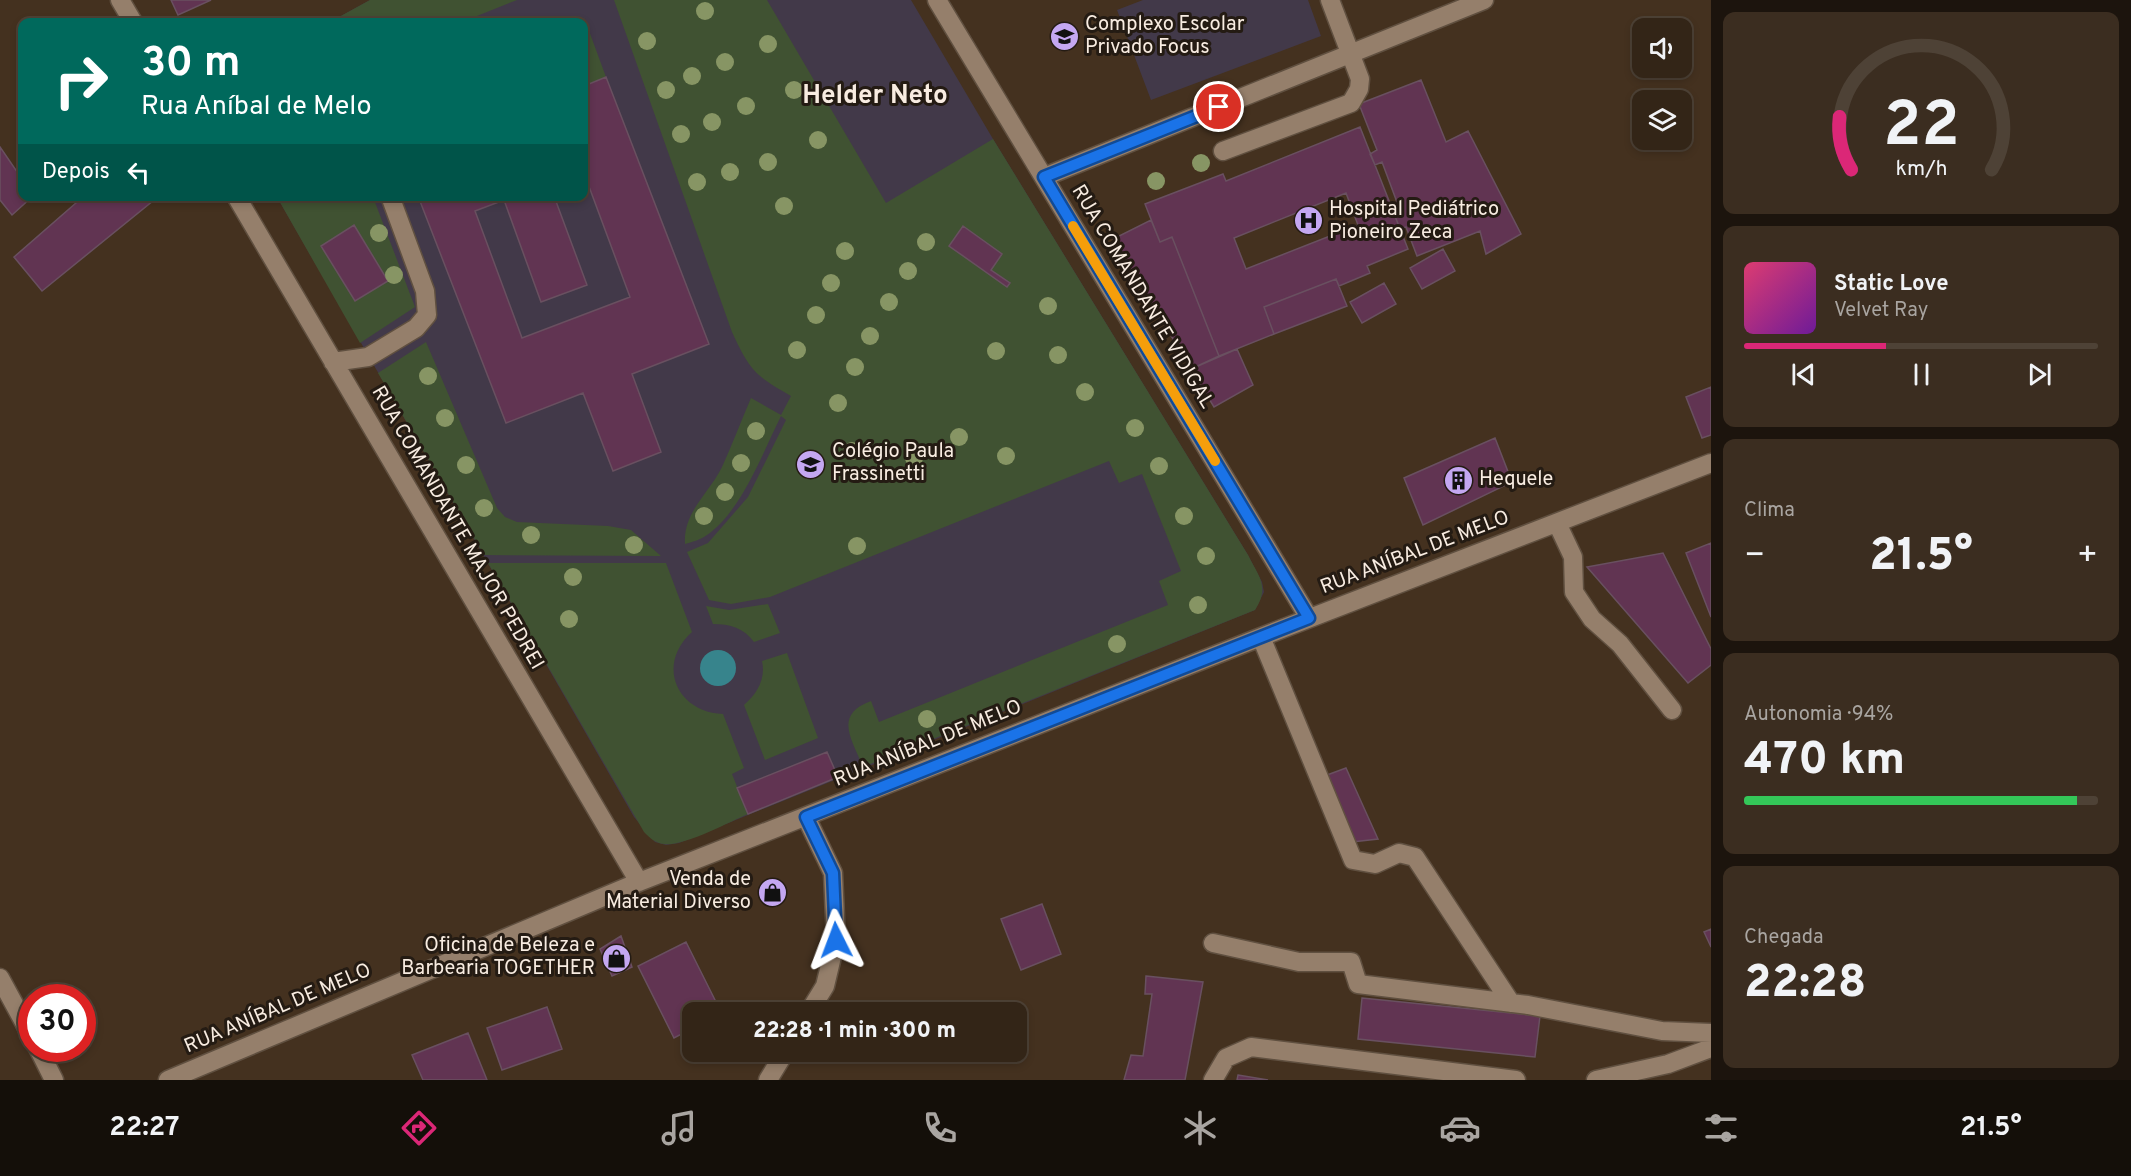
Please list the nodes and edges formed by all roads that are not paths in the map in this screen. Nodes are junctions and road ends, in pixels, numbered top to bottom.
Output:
1 (120, 0) edge
2 (937, 0) edge
3 (1330, 0) edge
4 (1484, 0) edge
5 (131, 18) edge
6 (1350, 54) junction
7 (1223, 151) dead end
8 (1044, 177) junction
9 (239, 201) edge
10 (392, 201) edge
11 (333, 362) junction
12 (1711, 463) edge
13 (1557, 523) junction
14 (1309, 618) junction
15 (1261, 637) junction
16 (1672, 710) dead end
17 (806, 817) junction
18 (639, 882) junction
19 (1213, 943) dead end
20 (0, 978) edge
21 (815, 1002) edge
22 (1511, 1003) junction
23 (18, 1011) edge
24 (1711, 1033) edge
25 (1711, 1048) edge
26 (45, 1062) edge
27 (779, 1062) edge
28 (54, 1080) edge
29 (168, 1080) edge
30 (768, 1080) edge
31 (1213, 1080) edge
32 (1516, 1080) edge
33 (1596, 1080) edge

1 - 5 street
2 - 8 street, RUA COMANDANTE VIDIGAL
3 - 6 street
4 - 6 street
6 - 7 street
6 - 8 street
8 - 14 street, RUA COMANDANTE VIDIGAL
9 - 11 street, RUA COMANDANTE MAJOR PEDREI
10 - 11 street
11 - 18 street, RUA COMANDANTE MAJOR PEDREI
12 - 13 street, RUA ANÍBAL DE MELO
13 - 14 street, RUA ANÍBAL DE MELO
13 - 16 street
14 - 15 street, RUA ANÍBAL DE MELO
15 - 17 street, RUA ANÍBAL DE MELO
15 - 22 street
17 - 18 street, RUA ANÍBAL DE MELO
17 - 21 street
18 - 29 street, RUA ANÍBAL DE MELO
19 - 22 street
20 - 23 street
22 - 24 street
25 - 33 street
26 - 28 street
27 - 30 street
31 - 32 street

